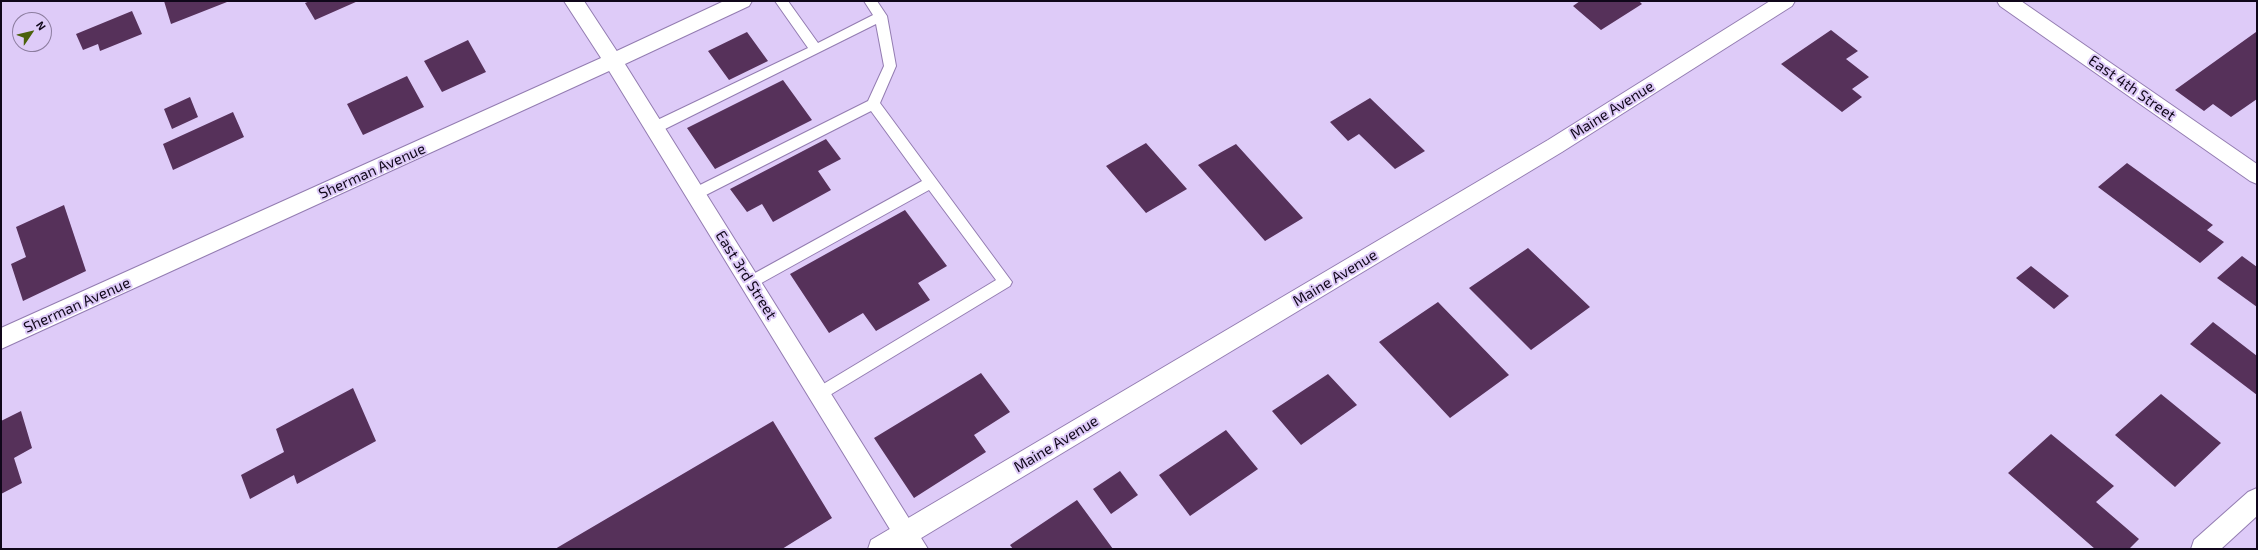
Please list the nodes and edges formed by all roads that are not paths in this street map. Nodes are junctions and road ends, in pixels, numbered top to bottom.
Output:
1 (574, 1) edge
2 (742, 1) edge
3 (781, 1) edge
4 (870, 1) edge
5 (1785, 1) edge
6 (2007, 1) edge
7 (881, 16) junction
8 (816, 50) junction
9 (613, 61) junction
10 (873, 104) junction
11 (654, 128) junction
12 (2257, 175) edge
13 (930, 183) junction
14 (695, 194) junction
15 (751, 282) junction
16 (1, 339) edge
17 (820, 394) junction
18 (2257, 500) edge
19 (912, 541) edge
20 (880, 549) edge
21 (2203, 549) edge

1 - 9 street, East 3rd Street
2 - 9 street, Sherman Avenue
3 - 8 lane
4 - 7 lane
5 - 19 street, Maine Avenue
6 - 12 street, East 4th Street
7 - 8 lane
7 - 10 lane
8 - 11 lane
9 - 11 street, East 3rd Street
9 - 16 street, Sherman Avenue
10 - 13 lane
10 - 14 lane
11 - 14 street, East 3rd Street
13 - 15 lane
13 - 17 lane
14 - 15 street, East 3rd Street
15 - 17 street, East 3rd Street
17 - 19 street, East 3rd Street
18 - 21 street
19 - 20 street, Maine Avenue

